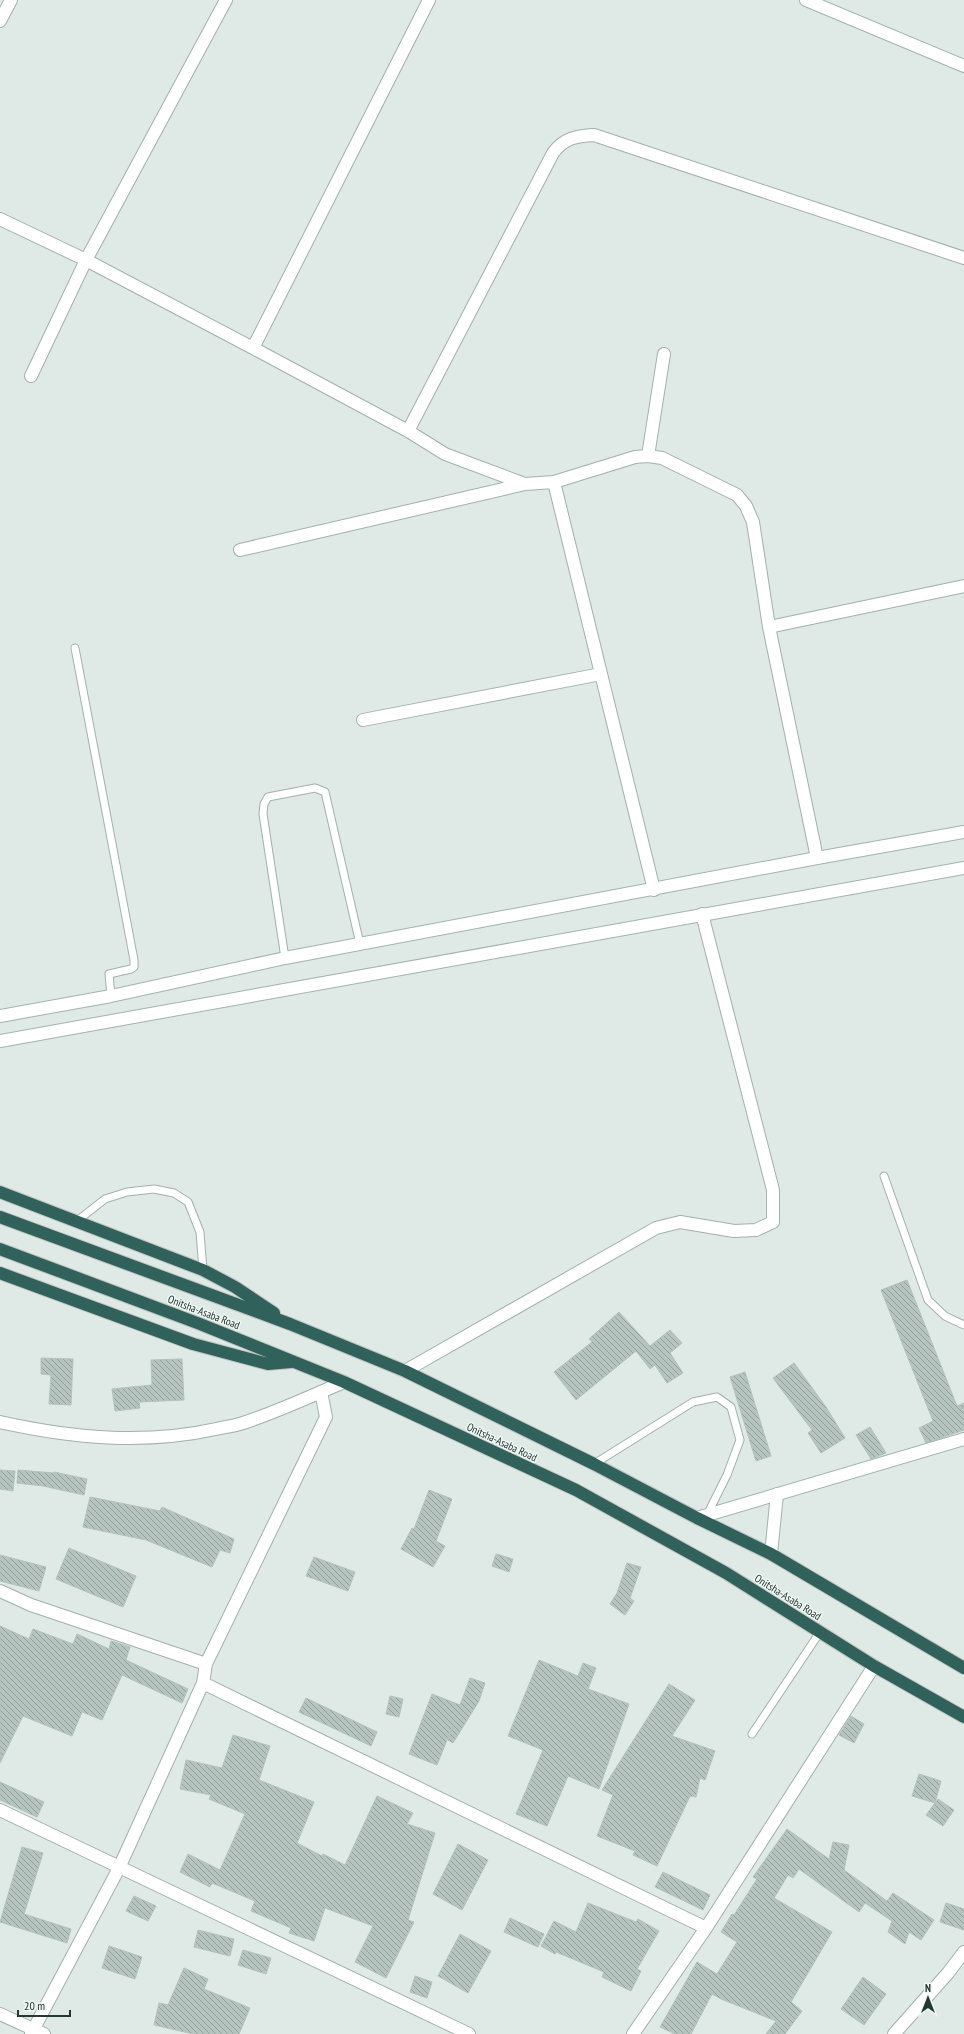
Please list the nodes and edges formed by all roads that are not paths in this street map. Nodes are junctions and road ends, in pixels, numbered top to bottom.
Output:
1 (10, 0) edge
2 (226, 0) edge
3 (429, 0) edge
4 (806, 0) edge
5 (0, 21) edge
6 (964, 66) edge
7 (0, 219) edge
8 (964, 258) edge
9 (86, 260) junction
10 (253, 348) junction
11 (664, 354) dead end
12 (31, 376) dead end
13 (408, 431) junction
14 (648, 456) junction
15 (554, 482) junction
16 (525, 484) junction
17 (240, 550) dead end
18 (964, 586) edge
19 (769, 627) junction
20 (75, 648) dead end
21 (601, 674) junction
22 (363, 720) dead end
23 (964, 832) edge
24 (817, 858) junction
25 (964, 868) edge
26 (654, 890) junction
27 (702, 914) junction
28 (360, 944) junction
29 (285, 958) junction
30 (111, 996) junction
31 (0, 1016) edge
32 (0, 1041) edge
33 (884, 1176) dead end
34 (0, 1192) edge
35 (0, 1217) edge
36 (77, 1221) junction
37 (0, 1249) edge
38 (203, 1270) junction
39 (0, 1273) edge
40 (290, 1324) junction
41 (964, 1325) edge
42 (294, 1362) junction
43 (405, 1371) junction
44 (344, 1382) junction
45 (320, 1392) junction
46 (0, 1422) edge
47 (964, 1439) edge
48 (594, 1464) junction
49 (777, 1494) junction
50 (702, 1517) junction
51 (771, 1554) junction
52 (0, 1592) edge
53 (820, 1632) junction
54 (206, 1664) junction
55 (874, 1666) junction
56 (964, 1668) edge
57 (203, 1683) junction
58 (964, 1717) edge
59 (752, 1734) dead end
60 (0, 1810) edge
61 (119, 1868) junction
62 (706, 1928) junction
63 (964, 1952) edge
64 (0, 2014) edge
65 (32, 2031) edge
66 (44, 2034) edge
67 (469, 2034) edge
68 (633, 2034) edge
69 (894, 2034) edge

1 - 5 street
2 - 9 street
3 - 10 street
4 - 6 street
7 - 9 street
8 - 13 street
9 - 10 street
9 - 12 street
10 - 13 street
11 - 14 street
13 - 16 street
14 - 15 street
14 - 19 street
15 - 16 street
15 - 21 street
16 - 17 street
18 - 19 street
19 - 24 street
20 - 30 lane
21 - 22 street
21 - 26 street
23 - 24 street
24 - 26 street
25 - 27 street
26 - 28 street
27 - 32 street
27 - 43 street
28 - 29 street
28 - 29 lane
29 - 30 street
30 - 31 street
33 - 41 lane
34 - 36 highway
35 - 40 highway
36 - 38 highway
36 - 38 lane
37 - 42 highway, Onitsha-Asaba Road
38 - 40 highway
39 - 42 highway
40 - 43 highway
42 - 44 highway, Onitsha-Asaba Road
43 - 48 highway
44 - 45 street
44 - 53 highway, Onitsha-Asaba Road
45 - 46 street
45 - 54 street
47 - 49 street
48 - 50 highway
48 - 50 lane
49 - 50 street
49 - 51 street
50 - 51 highway
51 - 56 highway
52 - 54 street
53 - 55 highway, Onitsha-Asaba Road
53 - 59 lane
54 - 57 street
55 - 58 highway, Onitsha-Asaba Road
55 - 62 street
57 - 61 street
57 - 62 street
60 - 61 street
61 - 65 street
61 - 67 street
62 - 68 street
63 - 69 street
64 - 65 street
65 - 66 street

